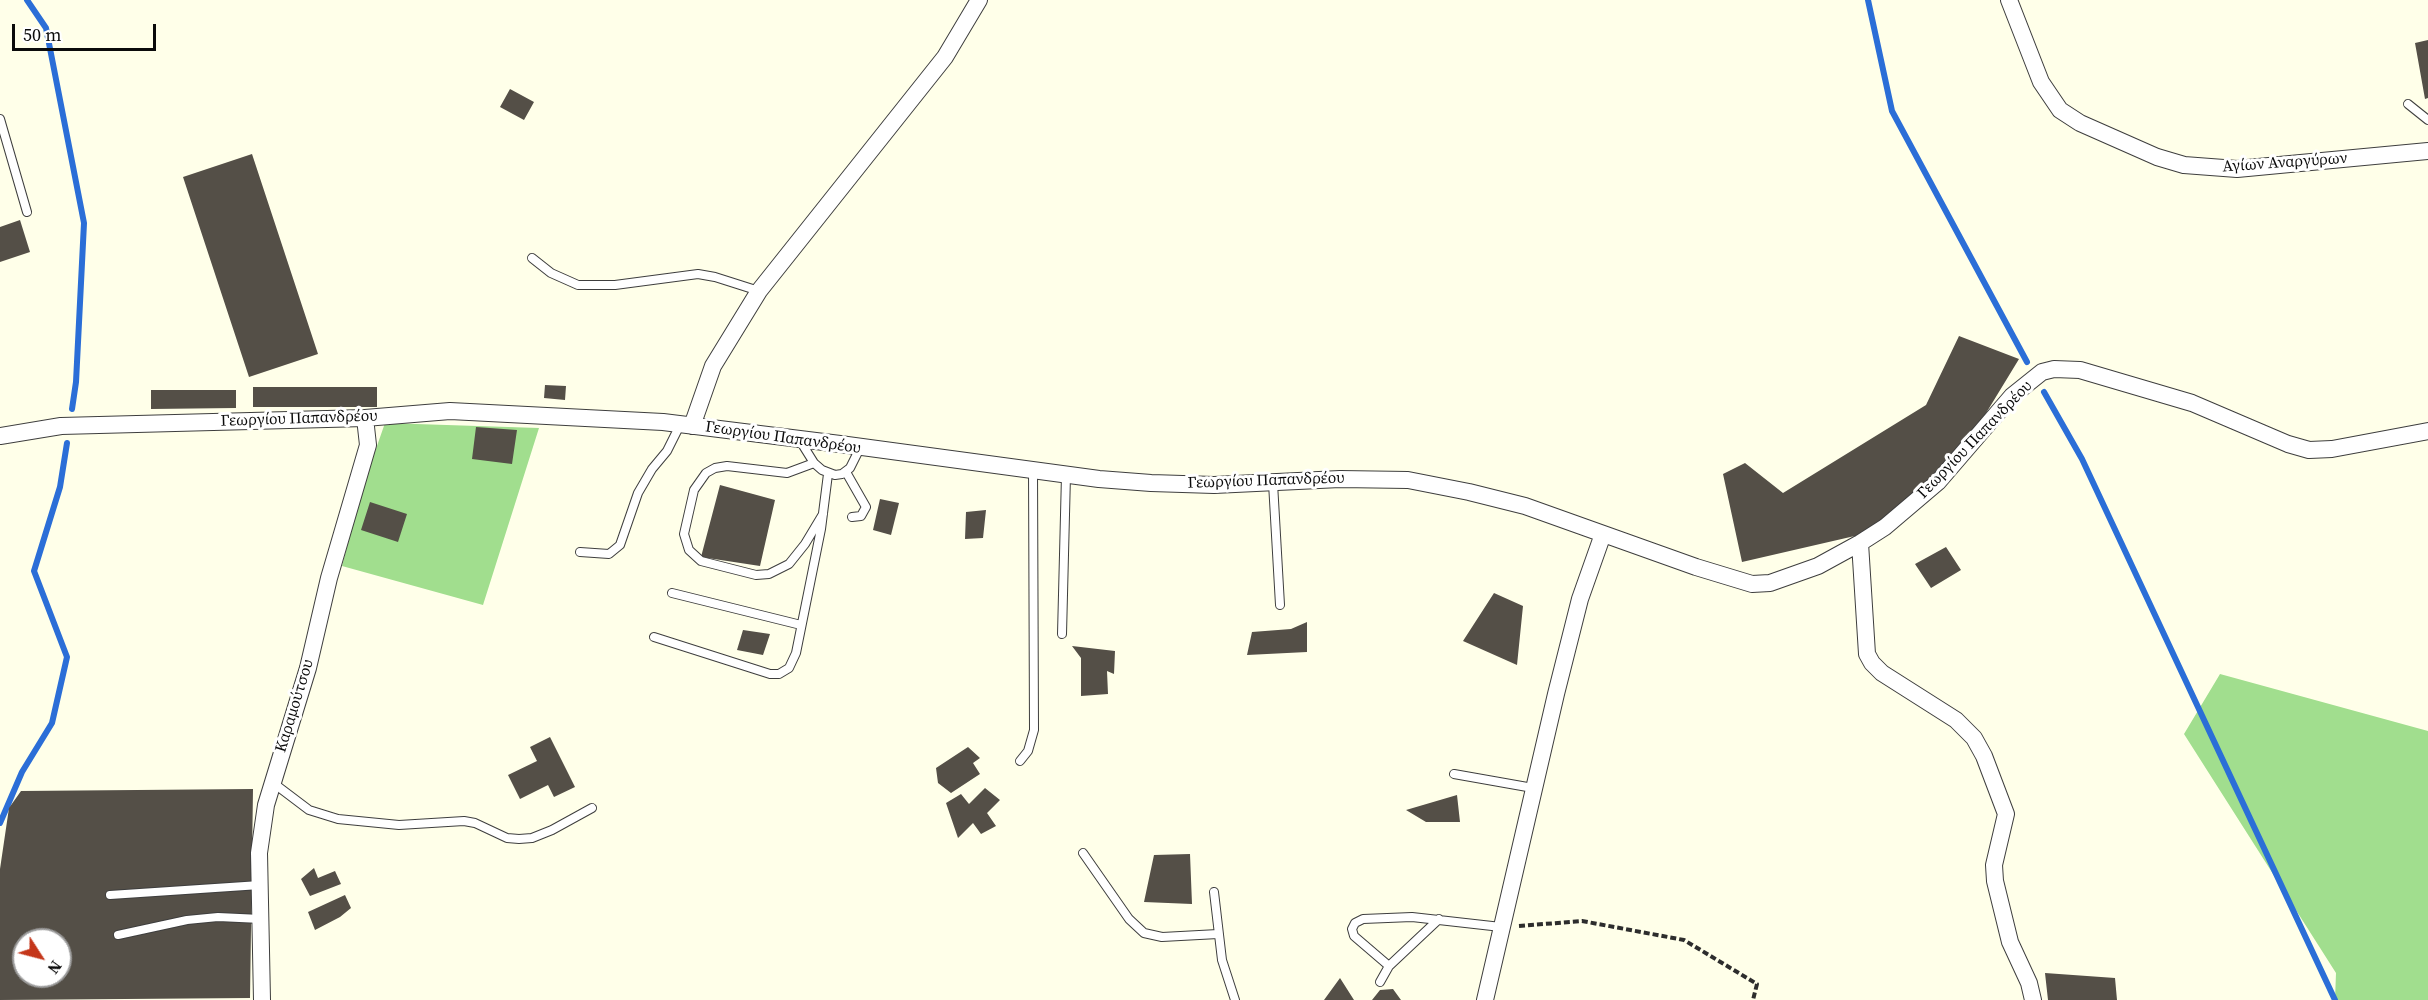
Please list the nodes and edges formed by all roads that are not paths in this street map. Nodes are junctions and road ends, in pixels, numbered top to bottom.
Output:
1 (979, 0) edge
2 (2009, 0) edge
3 (2408, 104) dead end
4 (0, 119) edge
5 (2428, 120) edge
6 (2428, 152) edge
7 (27, 212) dead end
8 (532, 258) dead end
9 (759, 291) junction
10 (365, 418) junction
11 (686, 425) junction
12 (2428, 431) edge
13 (0, 436) edge
14 (799, 439) junction
15 (860, 448) junction
16 (814, 463) junction
17 (1033, 470) junction
18 (846, 472) junction
19 (828, 474) junction
20 (1066, 475) junction
21 (1273, 483) junction
22 (823, 514) junction
23 (852, 517) dead end
24 (1603, 534) junction
25 (1860, 543) junction
26 (580, 552) dead end
27 (672, 593) dead end
28 (1280, 605) dead end
29 (801, 625) junction
30 (1062, 634) dead end
31 (654, 637) dead end
32 (1020, 761) dead end
33 (1454, 774) dead end
34 (272, 782) junction
35 (1533, 788) junction
36 (592, 808) dead end
37 (1083, 853) dead end
38 (260, 885) junction
39 (1214, 892) dead end
40 (110, 895) dead end
41 (261, 919) junction
42 (1439, 919) junction
43 (1501, 927) junction
44 (1218, 934) junction
45 (118, 935) dead end
46 (1389, 966) junction
47 (1380, 982) dead end
48 (262, 1000) edge
49 (1235, 1000) edge
50 (1485, 1000) edge
51 (2033, 1000) edge

1 - 9 street
2 - 6 street, Αγίων Αναργύρων
3 - 5 lane
4 - 7 lane
8 - 9 lane
9 - 11 street
10 - 11 street, Γεωργίου Παπανδρέου
10 - 13 street, Γεωργίου Παπανδρέου
10 - 34 street, Καραμούτσου
11 - 14 street, Γεωργίου Παπανδρέου
11 - 26 lane
12 - 25 street, Γεωργίου Παπανδρέου
14 - 15 street, Γεωργίου Παπανδρέου
14 - 16 lane
15 - 17 street, Γεωργίου Παπανδρέου
15 - 18 lane
16 - 19 lane
16 - 22 lane
17 - 20 street, Γεωργίου Παπανδρέου
17 - 32 lane
18 - 19 lane
18 - 23 lane
19 - 22 lane
20 - 21 street, Γεωργίου Παπανδρέου
20 - 30 lane
21 - 24 street, Γεωργίου Παπανδρέου
21 - 28 lane
22 - 29 lane
24 - 25 street, Γεωργίου Παπανδρέου
24 - 35 street
25 - 51 street
27 - 29 lane
29 - 31 lane
33 - 35 lane
34 - 36 lane
34 - 38 street, Καραμούτσου
35 - 43 street
37 - 44 lane
38 - 40 lane
38 - 41 street, Καραμούτσου
39 - 44 lane
41 - 45 lane
41 - 48 street, Καραμούτσου
42 - 43 lane
42 - 46 lane
42 - 46 lane
43 - 50 street
44 - 49 lane
46 - 47 lane

